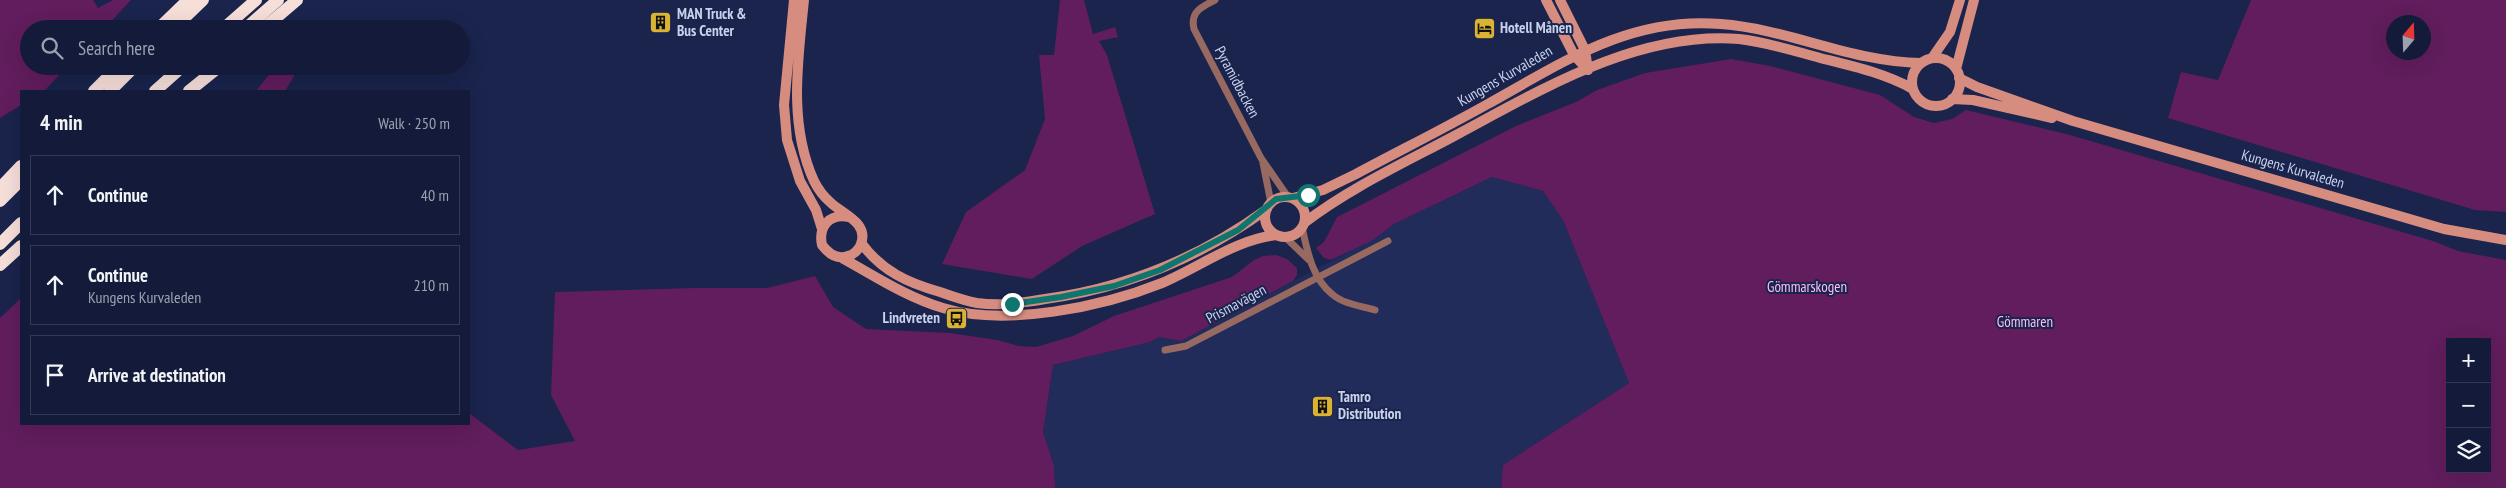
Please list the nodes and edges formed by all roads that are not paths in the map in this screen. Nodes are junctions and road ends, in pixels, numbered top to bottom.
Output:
1 (188, 0) edge
2 (203, 0) edge
3 (256, 0) edge
4 (278, 0) edge
5 (297, 0) edge
6 (794, 0) edge
7 (804, 0) edge
8 (1215, 0) edge
9 (1546, 0) edge
10 (1560, 0) edge
11 (1960, 0) edge
12 (1974, 0) edge
13 (167, 20) edge
14 (182, 20) edge
15 (233, 20) edge
16 (255, 20) edge
17 (274, 20) edge
18 (1585, 50) junction
19 (1574, 55) junction
20 (1932, 58) junction
21 (1920, 63) junction
22 (1588, 70) junction
23 (1958, 73) junction
24 (110, 75) edge
25 (126, 75) edge
26 (173, 75) edge
27 (199, 75) edge
28 (209, 75) edge
29 (1913, 89) junction
30 (95, 90) edge
31 (111, 90) edge
32 (156, 90) edge
33 (184, 90) edge
34 (190, 90) edge
35 (1952, 99) junction
36 (2073, 121) junction
37 (1262, 158) junction
38 (20, 167) edge
39 (20, 181) edge
40 (0, 188) edge
41 (1290, 198) junction
42 (0, 201) edge
43 (1269, 206) junction
44 (849, 216) junction
45 (20, 224) edge
46 (1303, 225) junction
47 (822, 229) junction
48 (1281, 236) junction
49 (2506, 240) edge
50 (1388, 241) dead end
51 (0, 244) edge
52 (862, 244) junction
53 (20, 247) edge
54 (842, 258) junction
55 (1310, 260) junction
56 (0, 265) edge
57 (1318, 276) junction
58 (1376, 310) dead end
59 (1165, 350) dead end

1 - 13 highway
2 - 14 highway
3 - 15 highway
4 - 16 highway
5 - 17 highway
6 - 47 street
7 - 44 street
8 - 37 street, Pyramidbacken
9 - 19 street
10 - 18 street
11 - 20 street
12 - 23 street
18 - 19 street, Kungens Kurvaleden
18 - 21 street, Kungens Kurvaleden
18 - 22 street
19 - 22 street
19 - 41 street, Kungens Kurvaleden
20 - 21 street
20 - 23 street
21 - 29 street
22 - 29 street, Kungens Kurvaleden
22 - 46 street, Kungens Kurvaleden
23 - 35 street
23 - 36 street, Kungens Kurvaleden
24 - 30 highway
25 - 31 highway
26 - 32 highway
27 - 33 highway
28 - 34 highway
29 - 35 street
35 - 36 street, Kungens Kurvaleden
36 - 49 street, Kungens Kurvaleden
37 - 41 street, Pyramidbacken
37 - 43 street, Pyramidbacken
38 - 40 highway
39 - 42 highway
41 - 43 street
41 - 46 street
43 - 48 street
43 - 52 street
44 - 47 street
44 - 52 street
45 - 51 highway
46 - 48 street
46 - 55 street
47 - 54 street
48 - 54 street
48 - 55 street
50 - 57 street, Prismavägen
52 - 54 street
53 - 56 highway
55 - 57 street
57 - 58 street
57 - 59 street, Prismavägen

